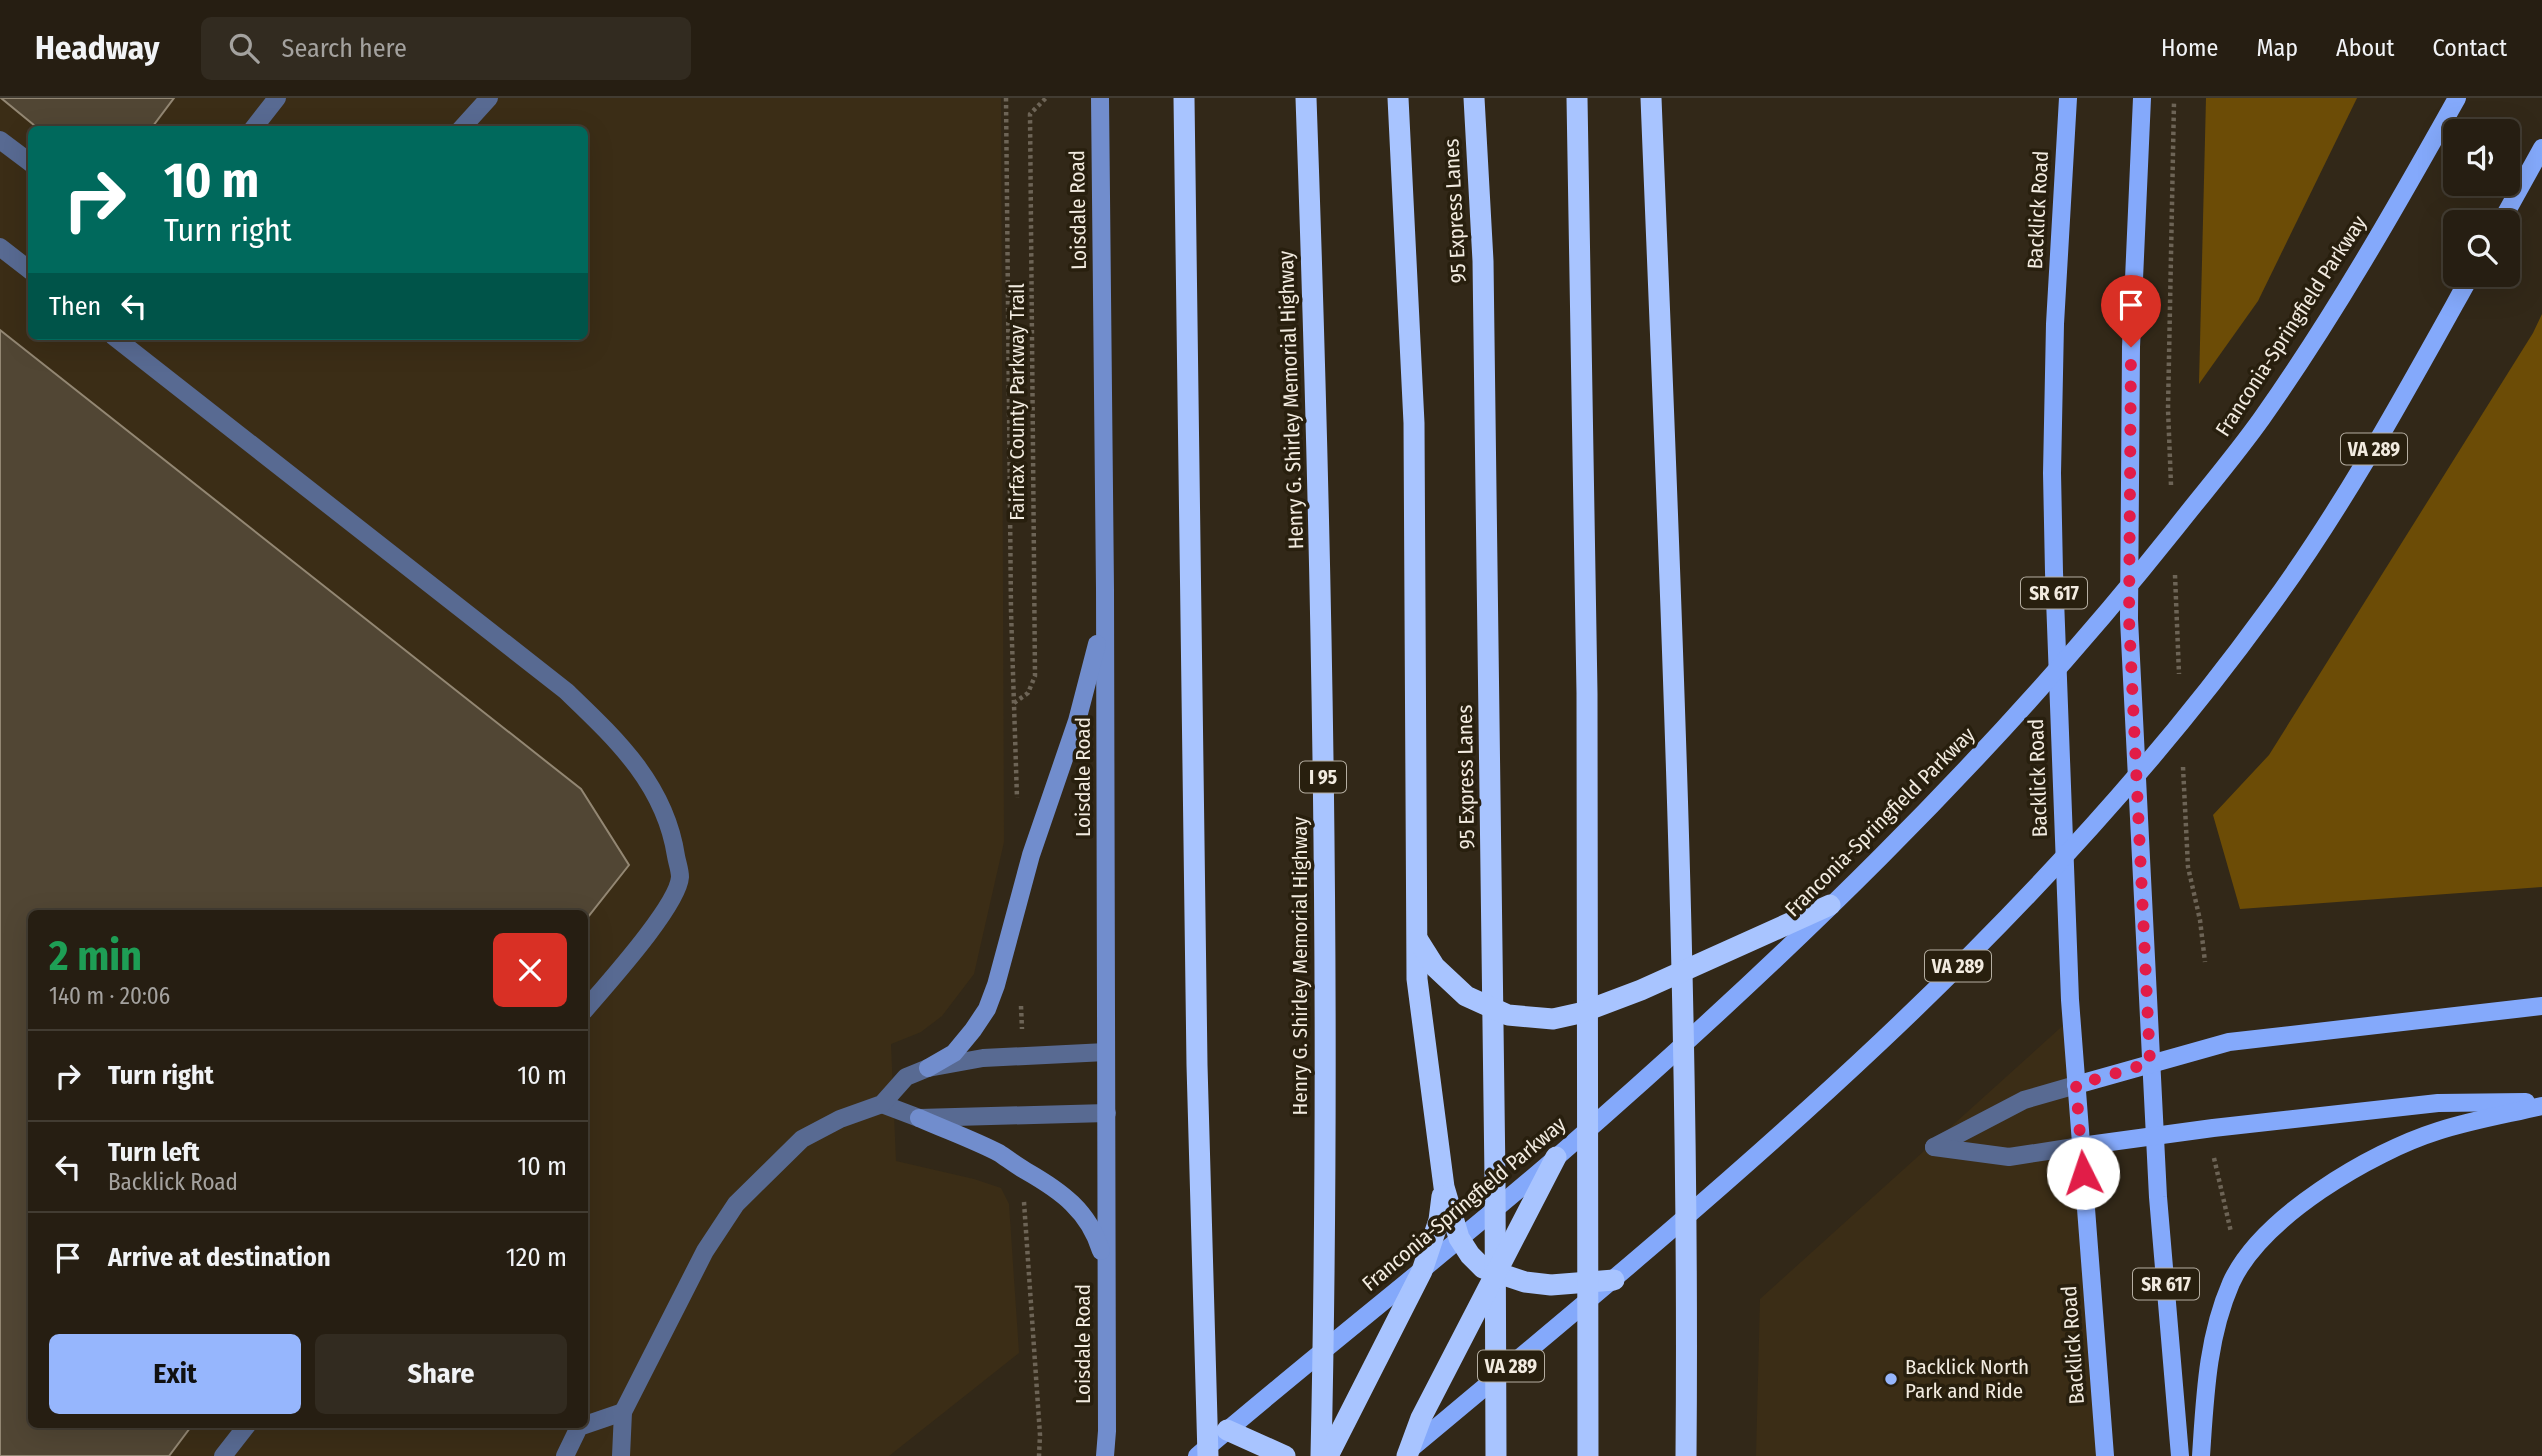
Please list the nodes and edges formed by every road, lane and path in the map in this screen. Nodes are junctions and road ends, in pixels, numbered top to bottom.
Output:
1 (277, 98) edge
2 (489, 98) edge
3 (1006, 98) edge
4 (1045, 98) edge
5 (1100, 98) edge
6 (1184, 98) edge
7 (1306, 98) edge
8 (1398, 98) edge
9 (1474, 98) edge
10 (1577, 98) edge
11 (1651, 98) edge
12 (2068, 98) edge
13 (2142, 98) edge
14 (2457, 98) edge
15 (255, 126) edge
16 (464, 126) edge
17 (0, 140) edge
18 (2539, 155) edge
19 (28, 161) edge
20 (2508, 210) edge
21 (0, 247) edge
22 (28, 269) edge
23 (2464, 287) edge
24 (118, 340) edge
25 (1105, 589) junction
26 (1014, 703) junction
27 (1017, 808) dead end
28 (1830, 905) junction
29 (1417, 939) junction
30 (588, 1006) edge
31 (2542, 1006) edge
32 (1106, 1052) junction
33 (2150, 1063) junction
34 (928, 1068) junction
35 (2076, 1085) junction
36 (882, 1104) junction
37 (2542, 1104) edge
38 (1107, 1113) junction
39 (919, 1118) junction
40 (2155, 1135) junction
41 (2081, 1146) junction
42 (1556, 1157) junction
43 (2214, 1158) dead end
44 (1444, 1187) junction
45 (1023, 1196) dead end
46 (2232, 1234) dead end
47 (1459, 1238) junction
48 (1106, 1268) junction
49 (1422, 1271) junction
50 (1496, 1274) junction
51 (1614, 1280) junction
52 (622, 1412) junction
53 (588, 1424) edge
54 (245, 1428) edge
55 (579, 1428) edge
56 (1227, 1430) junction
57 (1406, 1454) edge
58 (223, 1456) edge
59 (565, 1456) edge
60 (621, 1456) edge
61 (1039, 1456) edge
62 (1104, 1456) edge
63 (1198, 1456) edge
64 (1208, 1456) edge
65 (1285, 1456) edge
66 (1321, 1456) edge
67 (1328, 1456) edge
68 (1496, 1456) edge
69 (1588, 1456) edge
70 (1686, 1456) edge
71 (2105, 1456) edge
72 (2180, 1456) edge
73 (2200, 1456) edge

1 - 15 lane
2 - 16 lane
3 - 26 path
4 - 26 path, Fairfax County Parkway Trail
5 - 25 main road, Loisdale Road
6 - 64 highway
7 - 66 highway, Henry G. Shirley Memorial Highway / I 95
8 - 29 highway
9 - 68 highway, 95 Express Lanes
10 - 69 highway
11 - 70 highway
12 - 35 main road, Backlick Road / SR 617
13 - 33 main road, SR 617
14 - 28 main road, Franconia-Springfield Parkway
17 - 19 lane
18 - 20 main road
21 - 22 lane
23 - 51 main road, VA 289
24 - 30 lane
25 - 32 main road, Loisdale Road
25 - 34 main road
26 - 27 path
28 - 29 highway
28 - 42 main road, Franconia-Springfield Parkway
29 - 44 highway
31 - 33 main road
32 - 34 lane
32 - 38 main road, Loisdale Road
33 - 35 main road
33 - 40 main road, SR 617
34 - 36 lane
35 - 41 main road, Backlick Road / SR 617
35 - 41 lane
36 - 39 lane
36 - 52 lane
37 - 40 main road
37 - 73 main road
38 - 39 lane
38 - 48 main road, Loisdale Road
39 - 48 main road
40 - 41 main road
40 - 72 main road, SR 617
41 - 71 main road, Backlick Road / SR 617
42 - 47 main road, Franconia-Springfield Parkway
42 - 50 highway
43 - 46 path
44 - 47 highway
44 - 49 highway
45 - 61 path
47 - 49 main road, Franconia-Springfield Parkway
47 - 50 highway
48 - 62 main road, Loisdale Road
49 - 56 main road, Franconia-Springfield Parkway
49 - 67 highway
50 - 51 highway
50 - 57 highway
51 - 57 main road, VA 289
52 - 53 lane
52 - 60 lane
54 - 58 lane
55 - 59 lane
56 - 63 main road, Franconia-Springfield Parkway
56 - 65 highway

